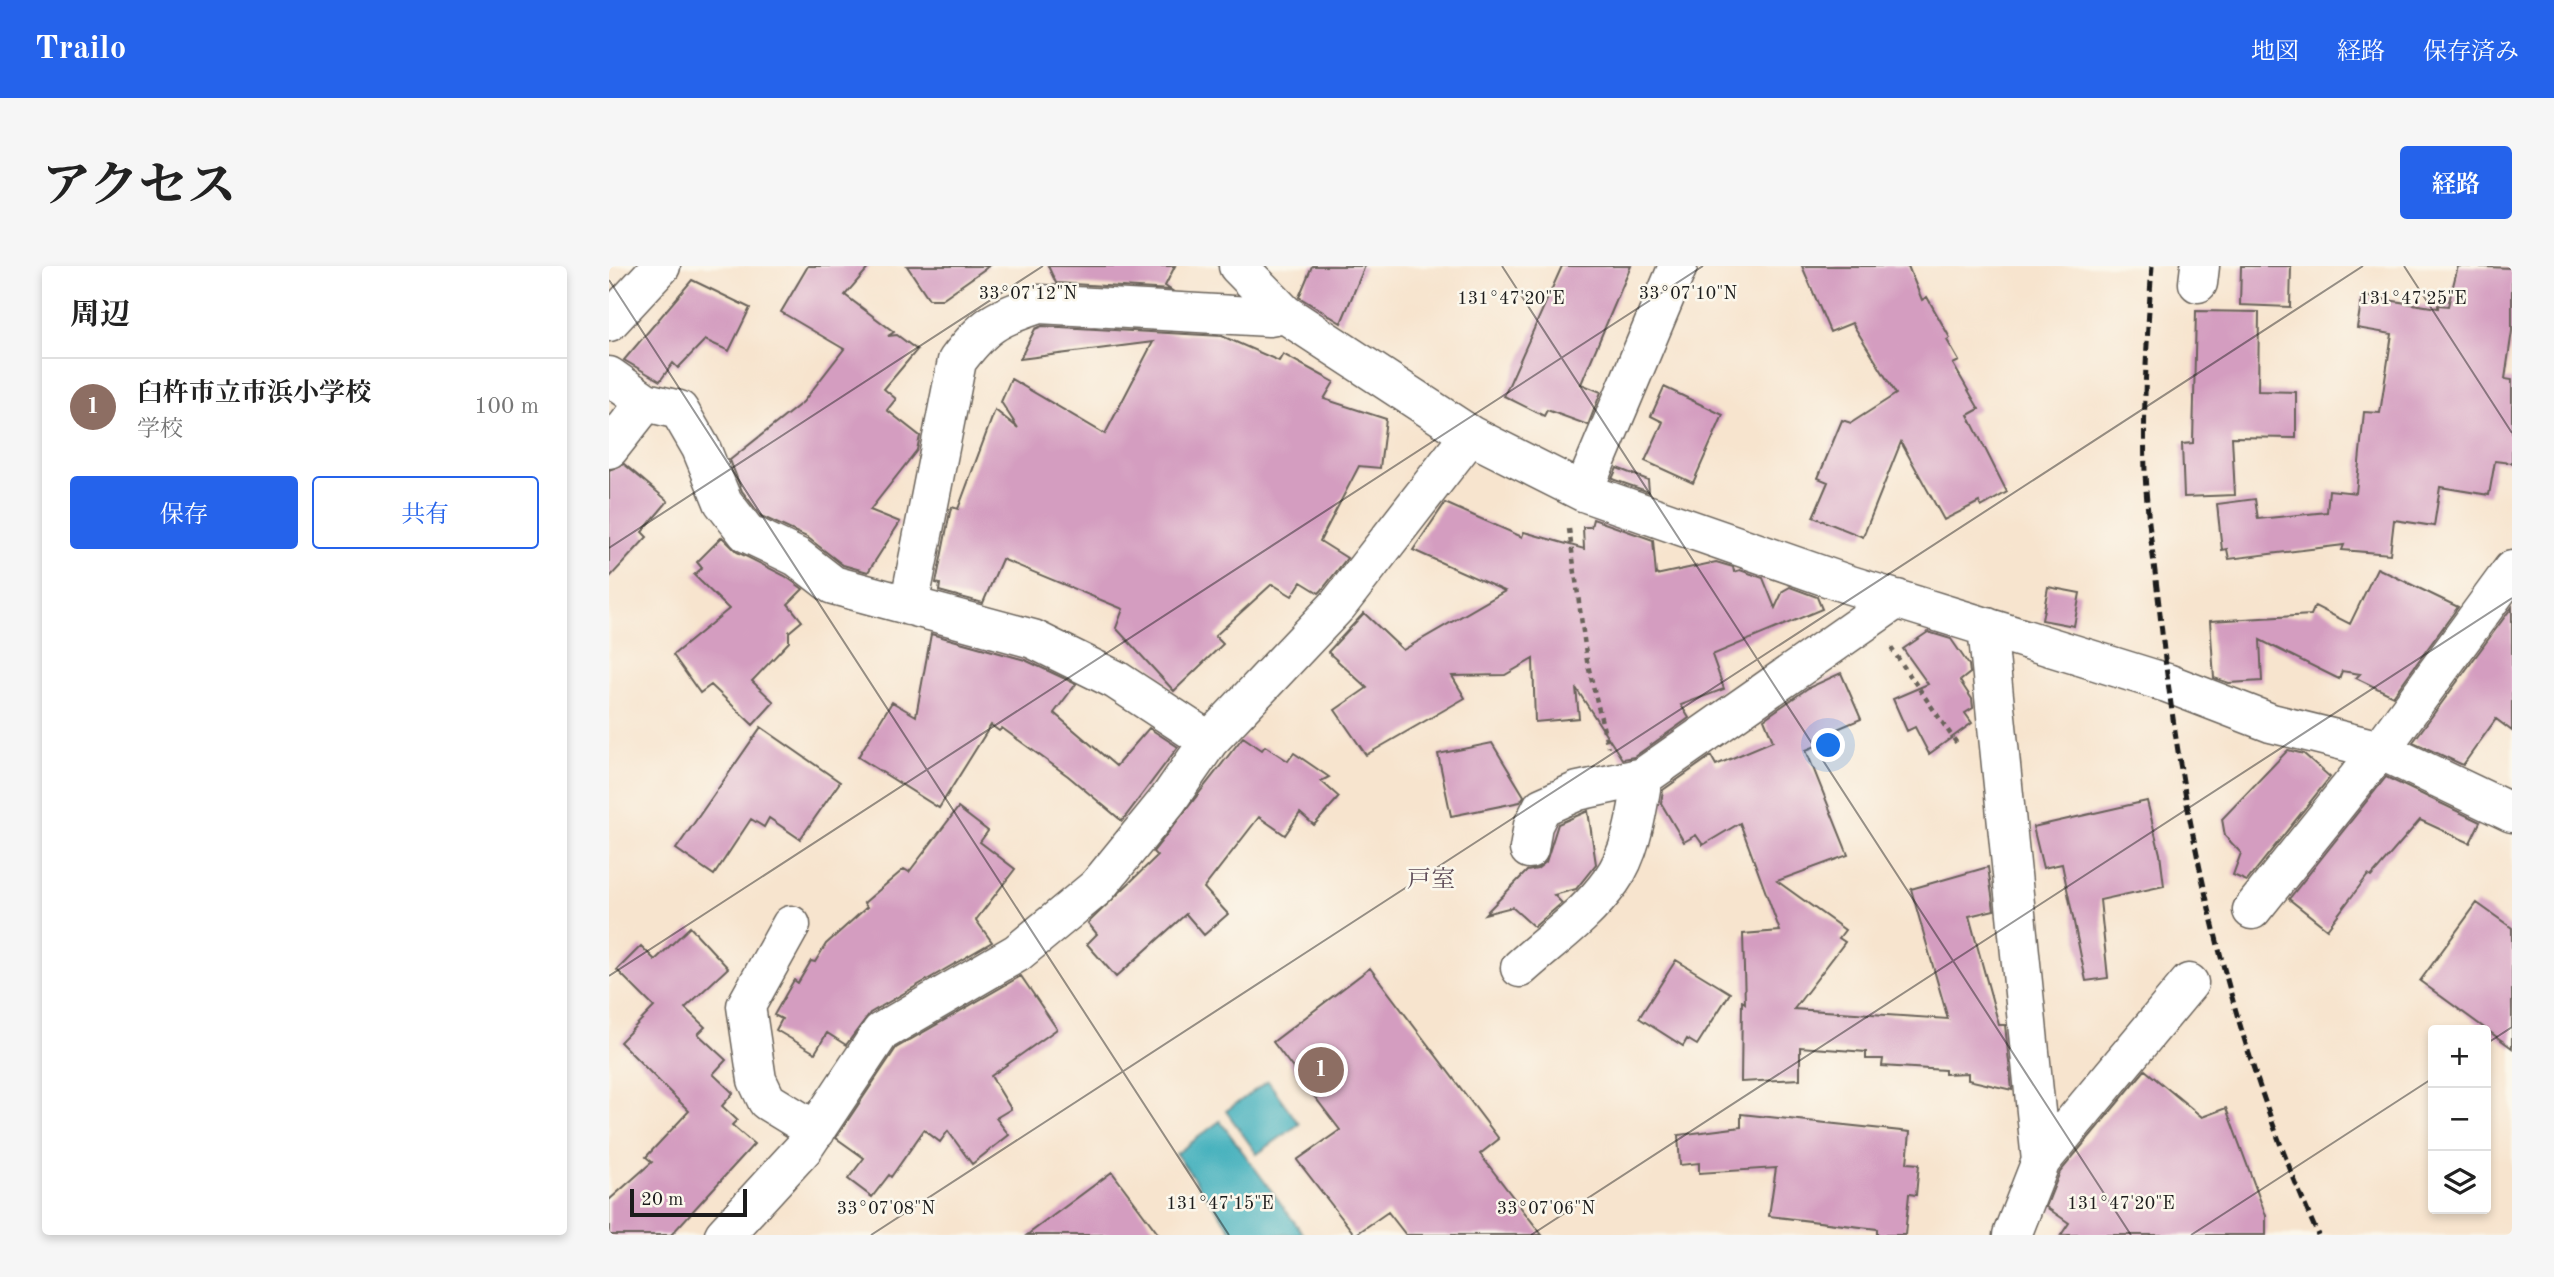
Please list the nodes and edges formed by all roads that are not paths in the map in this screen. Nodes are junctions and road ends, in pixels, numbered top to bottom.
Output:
1 (661, 266) edge
2 (1238, 266) edge
3 (1678, 266) edge
4 (1285, 314) junction
5 (609, 322) edge
6 (609, 376) edge
7 (646, 402) junction
8 (1470, 435) junction
9 (609, 449) edge
10 (1583, 492) junction
11 (2512, 570) edge
12 (909, 606) junction
13 (1884, 609) junction
14 (1987, 627) junction
15 (1209, 741) junction
16 (2380, 750) junction
17 (1630, 781) junction
18 (2512, 813) edge
19 (1529, 849) dead end
20 (2252, 911) dead end
21 (791, 925) dead end
22 (1520, 968) dead end
23 (2189, 983) dead end
24 (816, 1131) junction
25 (2041, 1161) junction
26 (724, 1235) edge
27 (2012, 1235) edge

1 - 5 street
2 - 4 street
3 - 10 street
4 - 8 street
4 - 12 street
6 - 7 street
7 - 9 street
7 - 12 street
8 - 10 street
8 - 15 street
10 - 13 street
11 - 16 street
12 - 15 street
13 - 14 street
13 - 17 street
14 - 16 street
14 - 25 street
15 - 24 street
16 - 18 street
16 - 20 street
17 - 19 street
17 - 22 street
21 - 24 street
23 - 25 street
24 - 26 street
25 - 27 street

